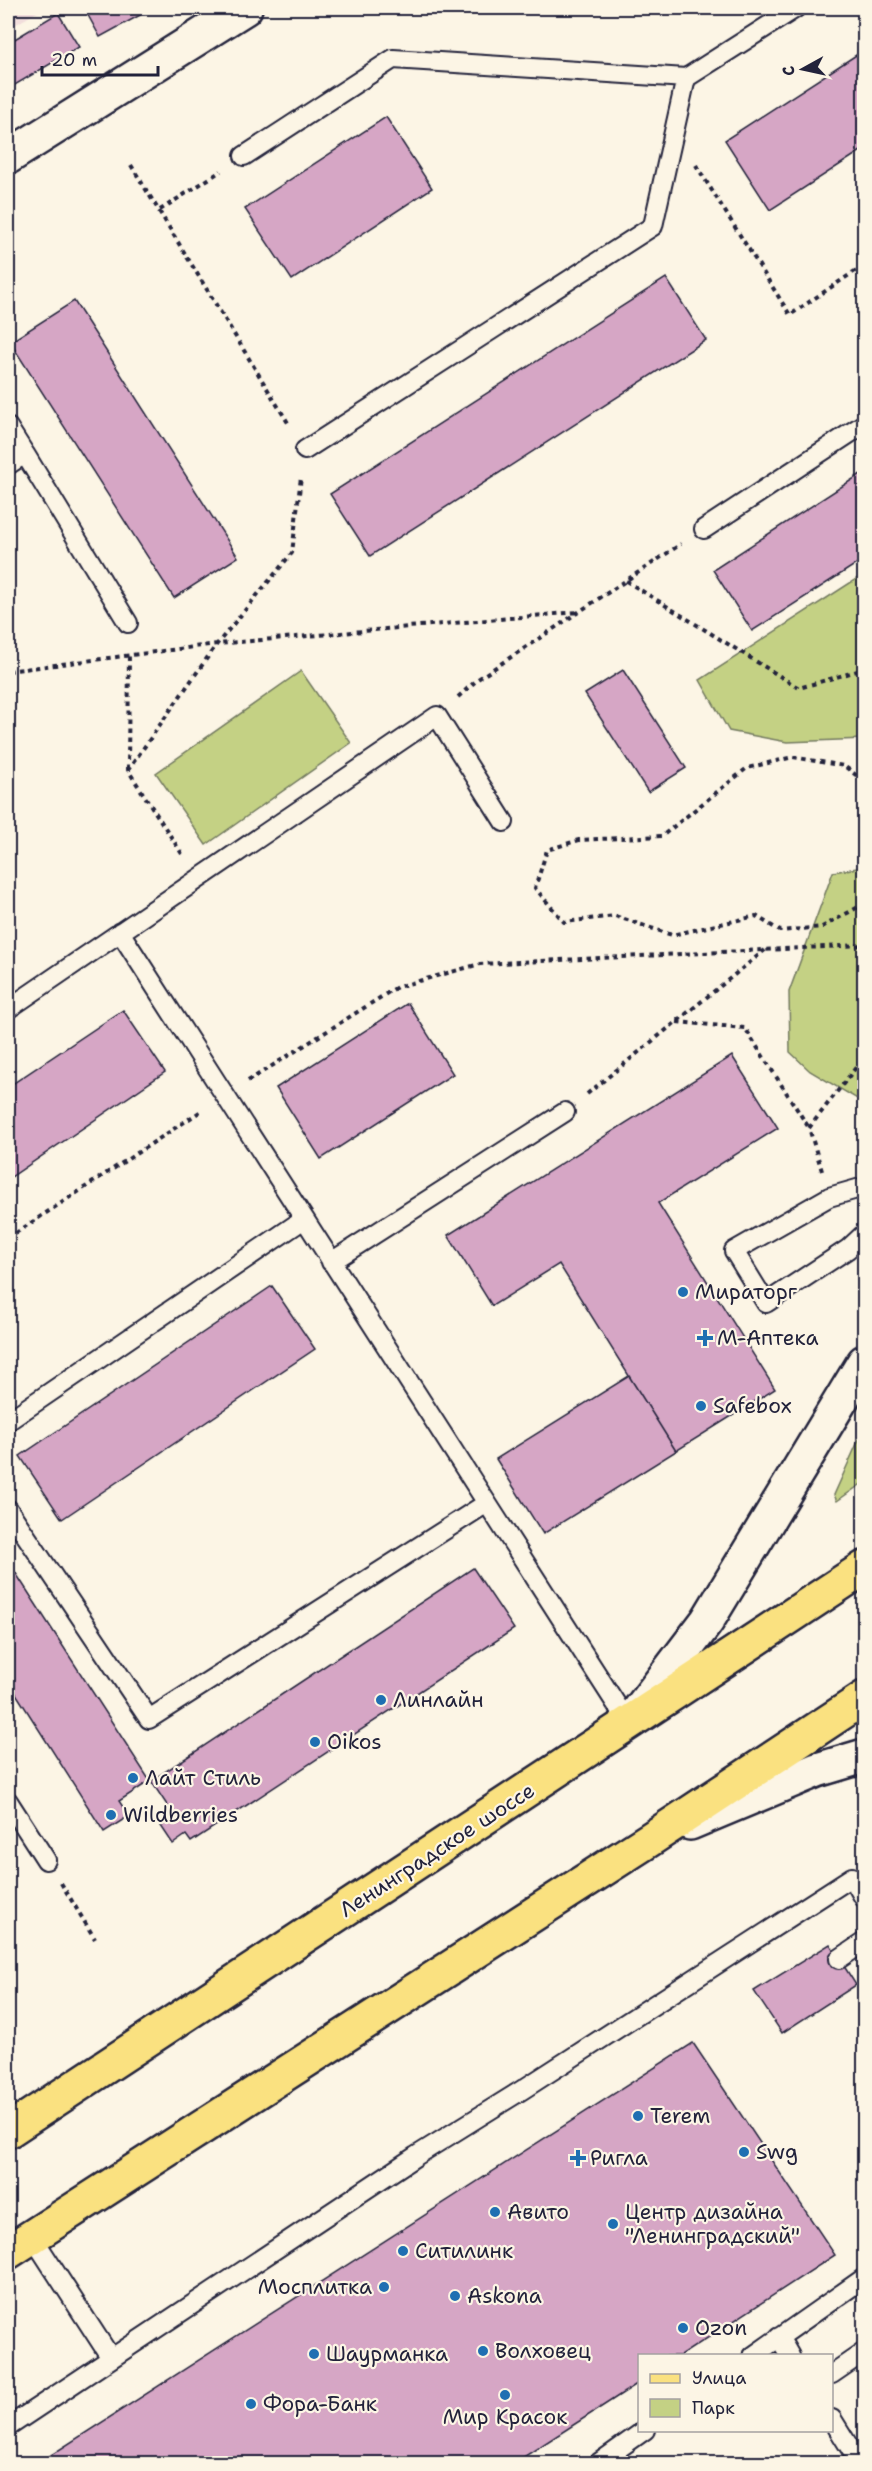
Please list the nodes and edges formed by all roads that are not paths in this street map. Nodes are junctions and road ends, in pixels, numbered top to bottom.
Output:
1 (245, 8) edge
2 (796, 8) edge
3 (686, 78) junction
4 (244, 156) road end
5 (8, 157) edge
6 (864, 424) edge
7 (8, 427) edge
8 (305, 450) road end
9 (25, 454) junction
10 (8, 465) edge
11 (704, 529) road end
12 (128, 623) road end
13 (504, 822) dead end
14 (120, 932) junction
15 (8, 1009) edge
16 (565, 1112) road end
17 (864, 1187) edge
18 (304, 1219) junction
19 (864, 1234) edge
20 (331, 1262) junction
21 (864, 1362) edge
22 (8, 1421) edge
23 (487, 1503) junction
24 (8, 1509) edge
25 (864, 1568) edge
26 (864, 1698) edge
27 (629, 1724) junction
28 (864, 1756) edge
29 (8, 1801) edge
30 (649, 1840) junction
31 (46, 1860) road end
32 (864, 1898) edge
33 (864, 1942) edge
34 (839, 1959) dead end
35 (8, 2131) edge
36 (20, 2244) edge
37 (864, 2278) edge
38 (779, 2337) junction
39 (864, 2352) edge
40 (754, 2354) edge
41 (789, 2354) edge
42 (111, 2358) junction
43 (833, 2373) edge
44 (833, 2422) edge
45 (8, 2427) edge
46 (642, 2432) edge
47 (597, 2463) edge
48 (860, 2463) edge

1 - 5 street
2 - 3 lane
3 - 4 lane
3 - 8 lane
6 - 11 lane
7 - 9 lane
9 - 10 lane
9 - 12 lane
13 - 14 lane
14 - 15 lane
14 - 18 lane
16 - 20 lane
17 - 19 lane
18 - 20 lane
18 - 22 lane
20 - 23 lane
21 - 27 street
23 - 24 lane
23 - 27 lane
25 - 27 main road, Ленинградское шоссе
26 - 30 main road
27 - 35 main road, Ленинградское шоссе
28 - 30 street
29 - 31 lane
30 - 36 main road
32 - 42 lane
33 - 34 lane
36 - 42 lane
37 - 38 lane
38 - 40 lane
38 - 41 lane
39 - 43 lane
42 - 45 lane
44 - 48 lane
46 - 47 lane

